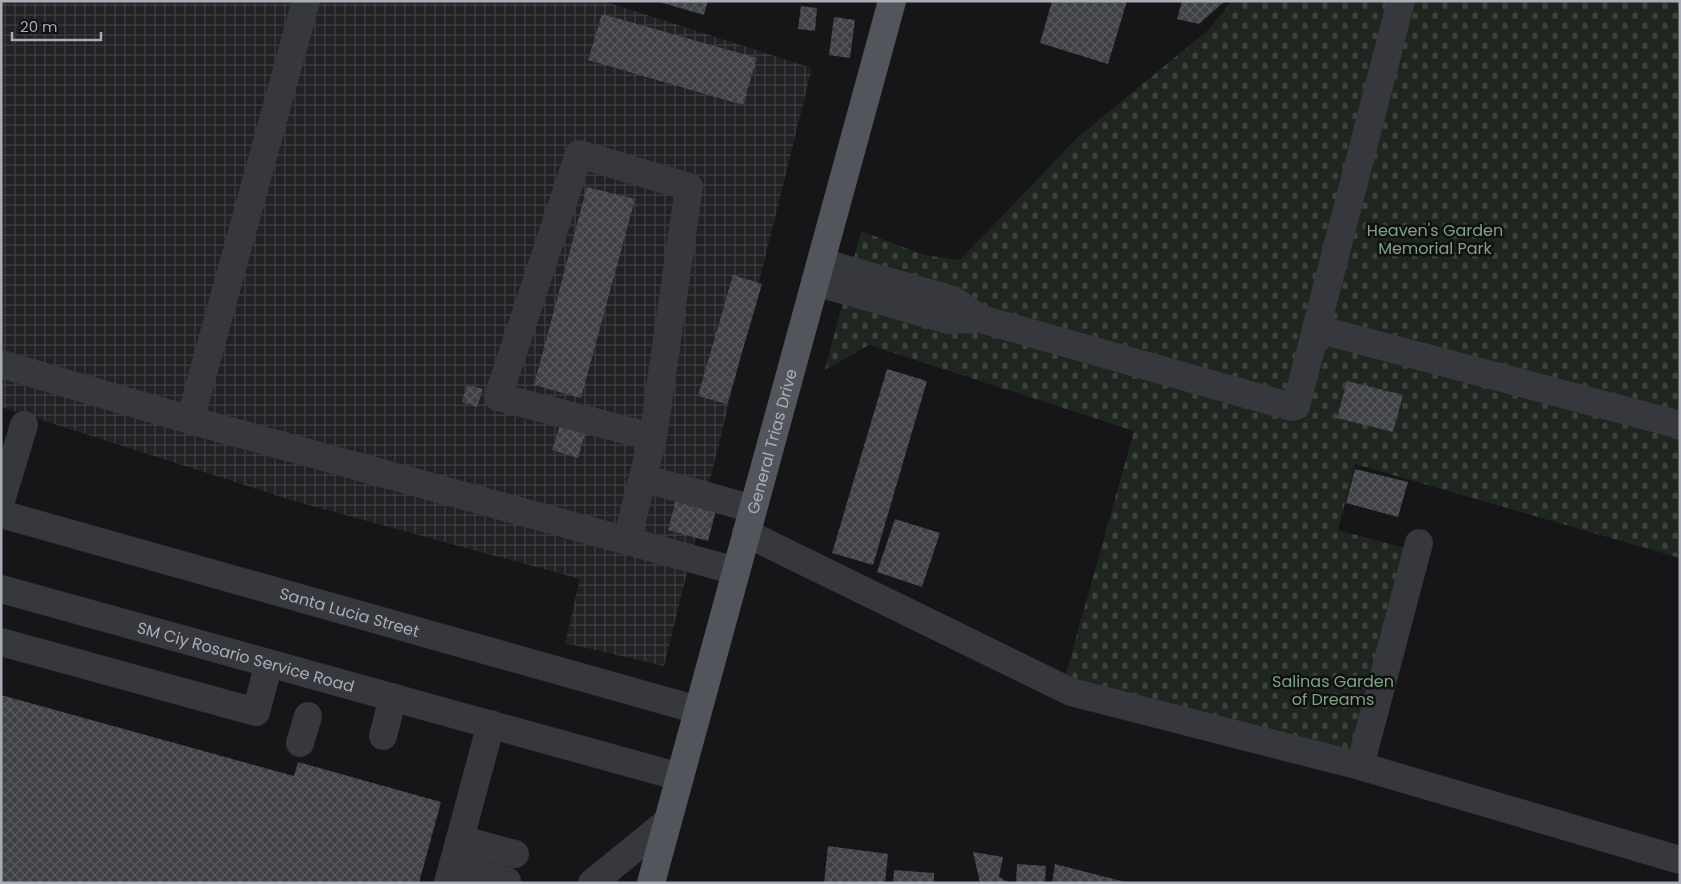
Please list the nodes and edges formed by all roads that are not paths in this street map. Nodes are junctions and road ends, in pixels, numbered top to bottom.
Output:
1 (306, 1) edge
2 (892, 1) edge
3 (1401, 1) edge
4 (818, 272) junction
5 (1316, 329) junction
6 (1, 364) edge
7 (190, 420) junction
8 (1680, 425) edge
9 (24, 426) dead end
10 (653, 437) junction
11 (643, 478) junction
12 (1, 501) edge
13 (1, 514) edge
14 (749, 521) junction
15 (627, 540) junction
16 (1419, 543) dead end
17 (736, 571) junction
18 (1, 589) edge
19 (1, 642) edge
20 (269, 663) junction
21 (394, 697) junction
22 (698, 710) junction
23 (308, 716) dead end
24 (491, 724) junction
25 (383, 736) dead end
26 (300, 743) dead end
27 (1360, 766) junction
28 (680, 777) junction
29 (668, 821) junction
30 (460, 839) junction
31 (515, 854) dead end
32 (1680, 860) edge
33 (450, 874) edge
34 (507, 881) dead end
35 (592, 883) edge
36 (651, 883) edge

1 - 7 street
2 - 4 main road, General Trias Drive
3 - 5 street
4 - 5 street
4 - 14 main road, General Trias Drive
5 - 8 street
6 - 7 street
7 - 15 street
9 - 12 street
10 - 10 street
10 - 11 street
11 - 14 street
11 - 15 street
13 - 22 street, Santa Lucia Street
14 - 17 main road, General Trias Drive
14 - 27 street
15 - 17 street
16 - 27 street
17 - 22 main road, General Trias Drive
18 - 20 street, SM Ciy Rosario Service Road
19 - 20 street
20 - 21 street, SM Ciy Rosario Service Road
21 - 24 street, SM Ciy Rosario Service Road
21 - 25 street
22 - 28 main road, General Trias Drive
23 - 26 street
24 - 28 street, SM Ciy Rosario Service Road
24 - 30 street
27 - 32 street
28 - 29 main road, General Trias Drive
29 - 35 street
29 - 36 main road, General Trias Drive
30 - 31 street
30 - 33 street
33 - 34 street

